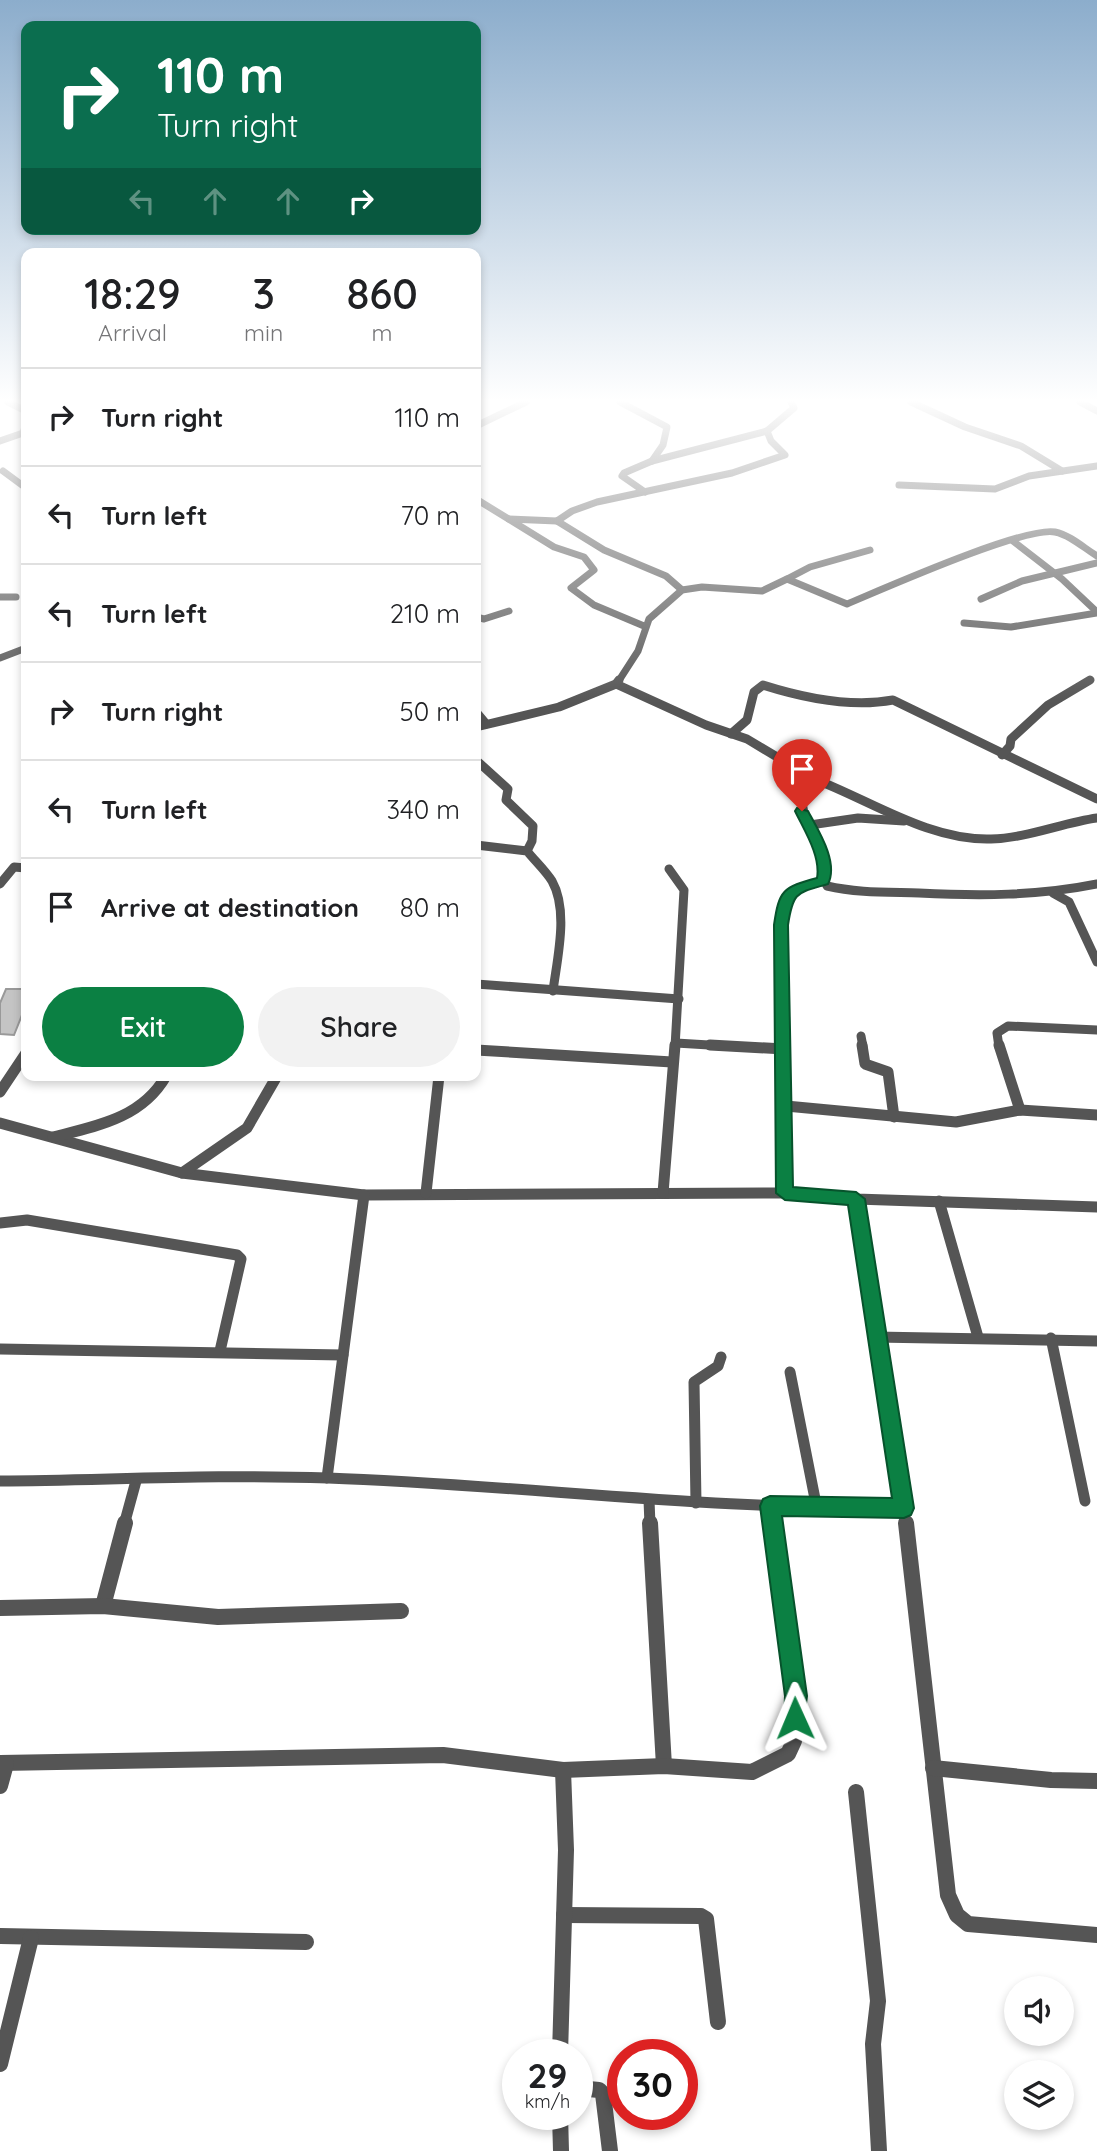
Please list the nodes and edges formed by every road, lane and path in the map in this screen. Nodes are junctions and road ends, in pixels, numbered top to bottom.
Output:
1 (482, 502) edge
2 (605, 502) edge
3 (579, 509) junction
4 (509, 519) junction
5 (557, 521) junction
6 (566, 524) junction
7 (1013, 541) junction
8 (870, 550) dead end
9 (605, 551) junction
10 (1097, 556) edge
11 (584, 557) junction
12 (1097, 563) edge
13 (1054, 573) junction
14 (787, 579) junction
15 (682, 590) junction
16 (0, 597) edge
17 (16, 597) dead end
18 (981, 599) dead end
19 (509, 611) dead end
20 (1097, 612) edge
21 (481, 618) edge
22 (964, 623) dead end
23 (645, 626) junction
24 (21, 651) edge
25 (0, 658) edge
26 (1090, 680) dead end
27 (616, 684) junction
28 (481, 718) edge
29 (486, 724) junction
30 (481, 726) edge
31 (731, 734) junction
32 (1002, 755) junction
33 (481, 765) edge
34 (814, 779) junction
35 (1097, 799) edge
36 (1097, 818) edge
37 (912, 821) junction
38 (810, 825) junction
39 (481, 846) edge
40 (527, 851) junction
41 (21, 868) edge
42 (669, 869) dead end
43 (824, 881) junction
44 (0, 884) edge
45 (1097, 884) edge
46 (1079, 889) junction
47 (1053, 893) junction
48 (1069, 902) junction
49 (1097, 962) edge
50 (481, 984) edge
51 (552, 991) junction
52 (679, 999) junction
53 (1097, 1030) edge
54 (861, 1036) dead end
55 (676, 1043) junction
56 (784, 1049) junction
57 (481, 1050) edge
58 (21, 1060) edge
59 (672, 1062) junction
60 (164, 1081) edge
61 (274, 1081) edge
62 (438, 1081) edge
63 (0, 1092) edge
64 (786, 1106) junction
65 (1020, 1110) junction
66 (1097, 1115) edge
67 (894, 1117) junction
68 (0, 1123) edge
69 (53, 1138) junction
70 (182, 1173) junction
71 (426, 1193) junction
72 (663, 1193) junction
73 (785, 1193) junction
74 (364, 1195) junction
75 (856, 1199) junction
76 (939, 1201) junction
77 (1097, 1208) edge
78 (0, 1223) edge
79 (875, 1337) junction
80 (978, 1337) junction
81 (1051, 1338) junction
82 (1097, 1342) edge
83 (0, 1349) edge
84 (220, 1350) junction
85 (343, 1355) junction
86 (721, 1357) dead end
87 (790, 1372) dead end
88 (327, 1478) junction
89 (0, 1481) edge
90 (136, 1481) junction
91 (649, 1500) junction
92 (1085, 1501) dead end
93 (696, 1503) junction
94 (770, 1506) junction
95 (904, 1508) junction
96 (817, 1509) junction
97 (103, 1606) junction
98 (0, 1608) edge
99 (401, 1611) dead end
100 (3, 1764) edge
101 (664, 1766) junction
102 (933, 1768) junction
103 (563, 1770) junction
104 (1097, 1780) edge
105 (0, 1786) edge
106 (856, 1791) dead end
107 (564, 1915) junction
108 (1097, 1935) edge
109 (0, 1937) edge
110 (31, 1938) junction
111 (306, 1942) dead end
112 (718, 2022) dead end
113 (560, 2039) edge
114 (0, 2064) edge
115 (593, 2089) edge
116 (560, 2130) edge
117 (561, 2151) edge
118 (610, 2151) edge
119 (879, 2151) edge

1 - 4 street
2 - 3 street
3 - 5 street
3 - 6 street
4 - 5 street
4 - 11 street
5 - 6 street
6 - 9 street
7 - 10 street
7 - 13 street
7 - 14 street
8 - 14 street
9 - 11 street
9 - 15 street
11 - 23 street
12 - 13 street
13 - 18 street
13 - 20 street
14 - 15 street
15 - 23 street
16 - 17 street
19 - 21 street
20 - 22 street
23 - 27 street
24 - 25 street
26 - 32 street
27 - 29 street
27 - 31 street
28 - 29 street
29 - 30 street
31 - 32 street
31 - 34 street
32 - 35 street
33 - 40 street
34 - 37 street
34 - 38 street
36 - 37 street
37 - 38 street
38 - 43 street
39 - 40 street
40 - 51 street
41 - 44 street
42 - 52 street
43 - 47 street
43 - 56 street
45 - 46 street
46 - 47 street
46 - 48 street
47 - 48 street
48 - 49 street
50 - 51 street
51 - 52 street
52 - 55 street
53 - 65 street
54 - 67 street
55 - 56 street
55 - 59 street
56 - 64 street
57 - 59 street
58 - 63 street
59 - 72 street
60 - 69 street
61 - 70 street
62 - 71 street
64 - 67 street
64 - 73 street
65 - 66 street
65 - 67 street
68 - 69 street
69 - 70 street
70 - 74 street
71 - 72 street
71 - 74 street
72 - 73 street
73 - 75 street
74 - 85 street
75 - 76 street
75 - 79 street
76 - 77 street
76 - 80 street
78 - 84 street
79 - 80 street
79 - 95 street
80 - 81 street
81 - 82 street
81 - 92 street
83 - 84 street
84 - 85 street
85 - 88 street
86 - 93 street
87 - 96 street
88 - 90 street
88 - 91 street
89 - 90 street
90 - 97 street
91 - 93 street
91 - 101 street
93 - 94 street
94 - 96 street
94 - 101 street
95 - 96 street
95 - 102 street
97 - 98 street
97 - 99 street
100 - 103 street
100 - 105 street
101 - 103 street
102 - 104 street
102 - 108 street
103 - 107 street
106 - 119 street
107 - 112 street
107 - 113 street
109 - 110 street
110 - 111 street
110 - 114 street
115 - 118 street
116 - 117 street

